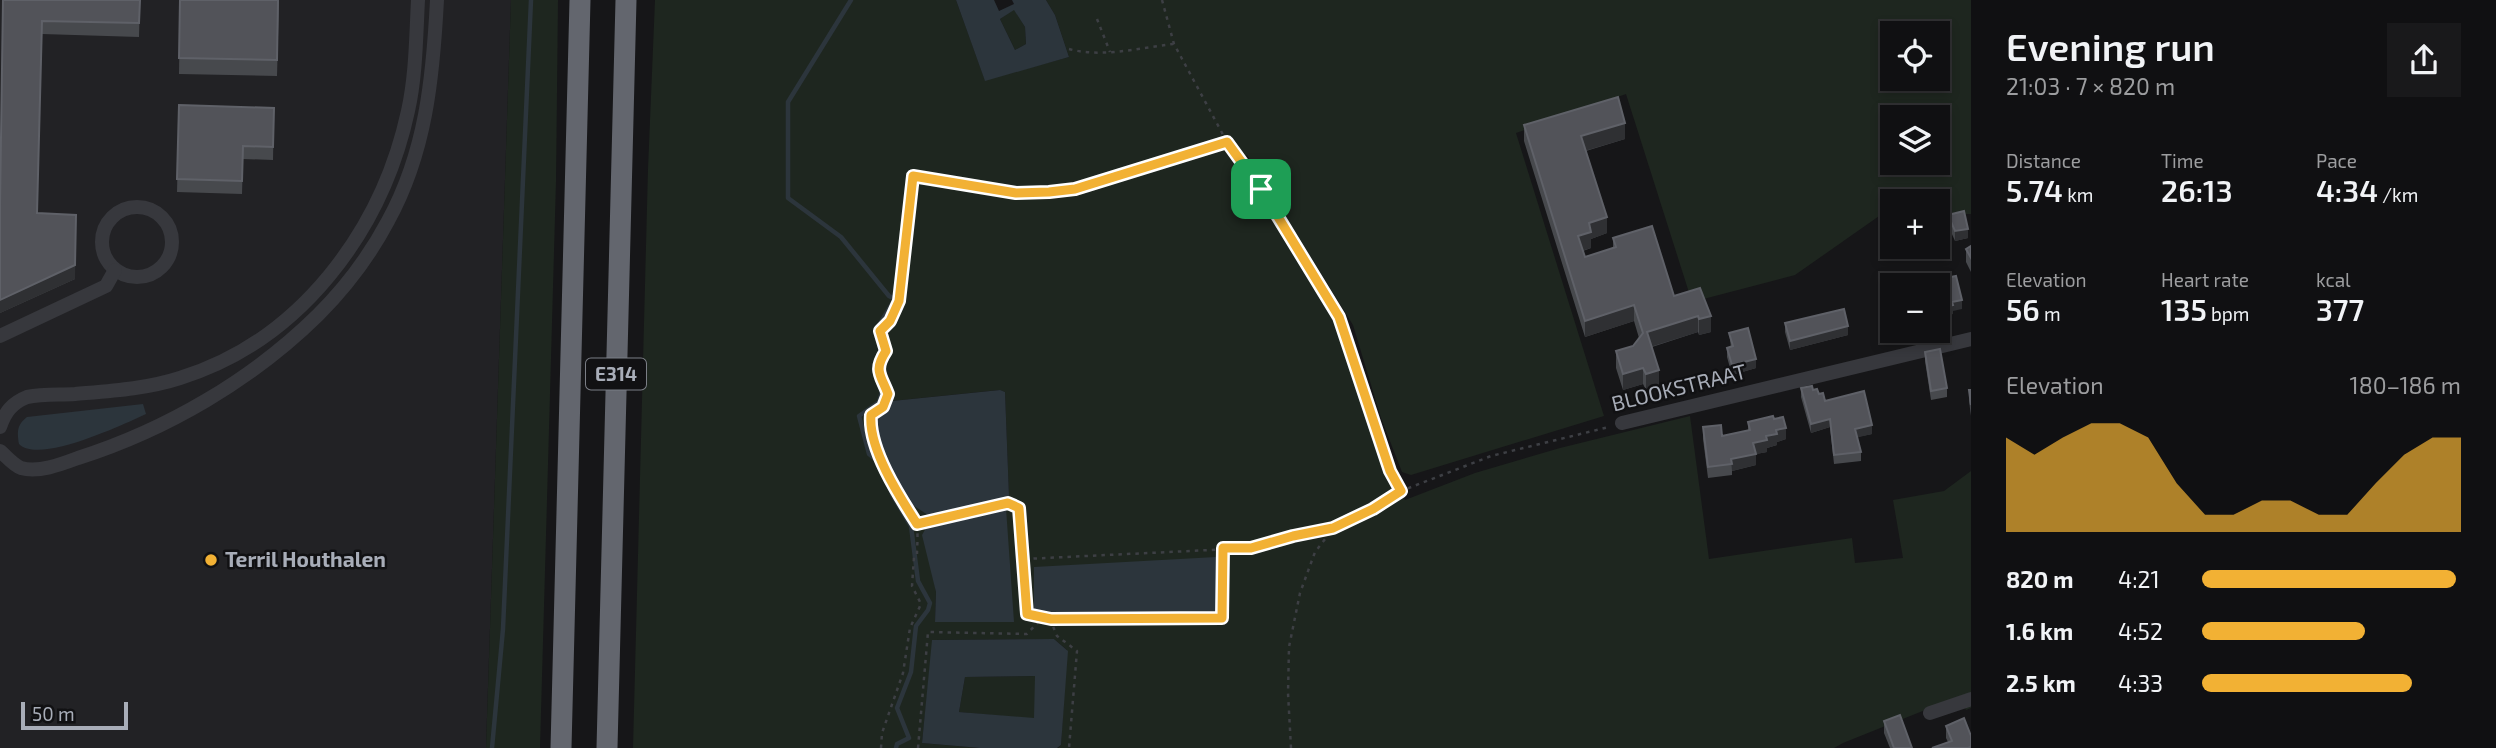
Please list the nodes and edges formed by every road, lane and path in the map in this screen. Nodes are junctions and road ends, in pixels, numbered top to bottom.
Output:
1 (418, 0) edge
2 (437, 0) edge
3 (580, 0) edge
4 (626, 0) edge
5 (1162, 0) edge
6 (1097, 19) dead end
7 (1174, 44) junction
8 (1069, 49) dead end
9 (1110, 52) junction
10 (1227, 142) junction
11 (115, 270) junction
12 (0, 336) edge
13 (1971, 340) edge
14 (1622, 423) joint
15 (0, 428) edge
16 (0, 446) edge
17 (0, 451) edge
18 (0, 458) edge
19 (1401, 491) junction
20 (917, 524) junction
21 (1333, 528) junction
22 (1223, 548) junction
23 (1025, 559) junction
24 (1042, 618) junction
25 (1051, 619) junction
26 (1971, 699) edge
27 (1930, 713) dead end
28 (561, 748) edge
29 (607, 748) edge
30 (881, 748) edge
31 (918, 748) edge
32 (1069, 748) edge
33 (1291, 748) edge

1 - 15 street
2 - 17 street
3 - 28 highway, E314
4 - 29 highway, E314
5 - 7 path
6 - 9 path
7 - 9 path
7 - 10 path
8 - 9 path
10 - 19 path
10 - 20 path
11 - 11 street
11 - 12 street
13 - 14 street, BLOOKSTRAAT
14 - 19 path, BLOOKSTRAAT
16 - 17 street
17 - 18 street
19 - 21 path, BLOOKSTRAAT
20 - 23 path
20 - 30 path
21 - 22 path, BLOOKSTRAAT
21 - 33 path
22 - 23 path, BLOOKSTRAAT
22 - 25 path
23 - 24 path
24 - 25 path
24 - 31 path
25 - 32 path
26 - 27 street

